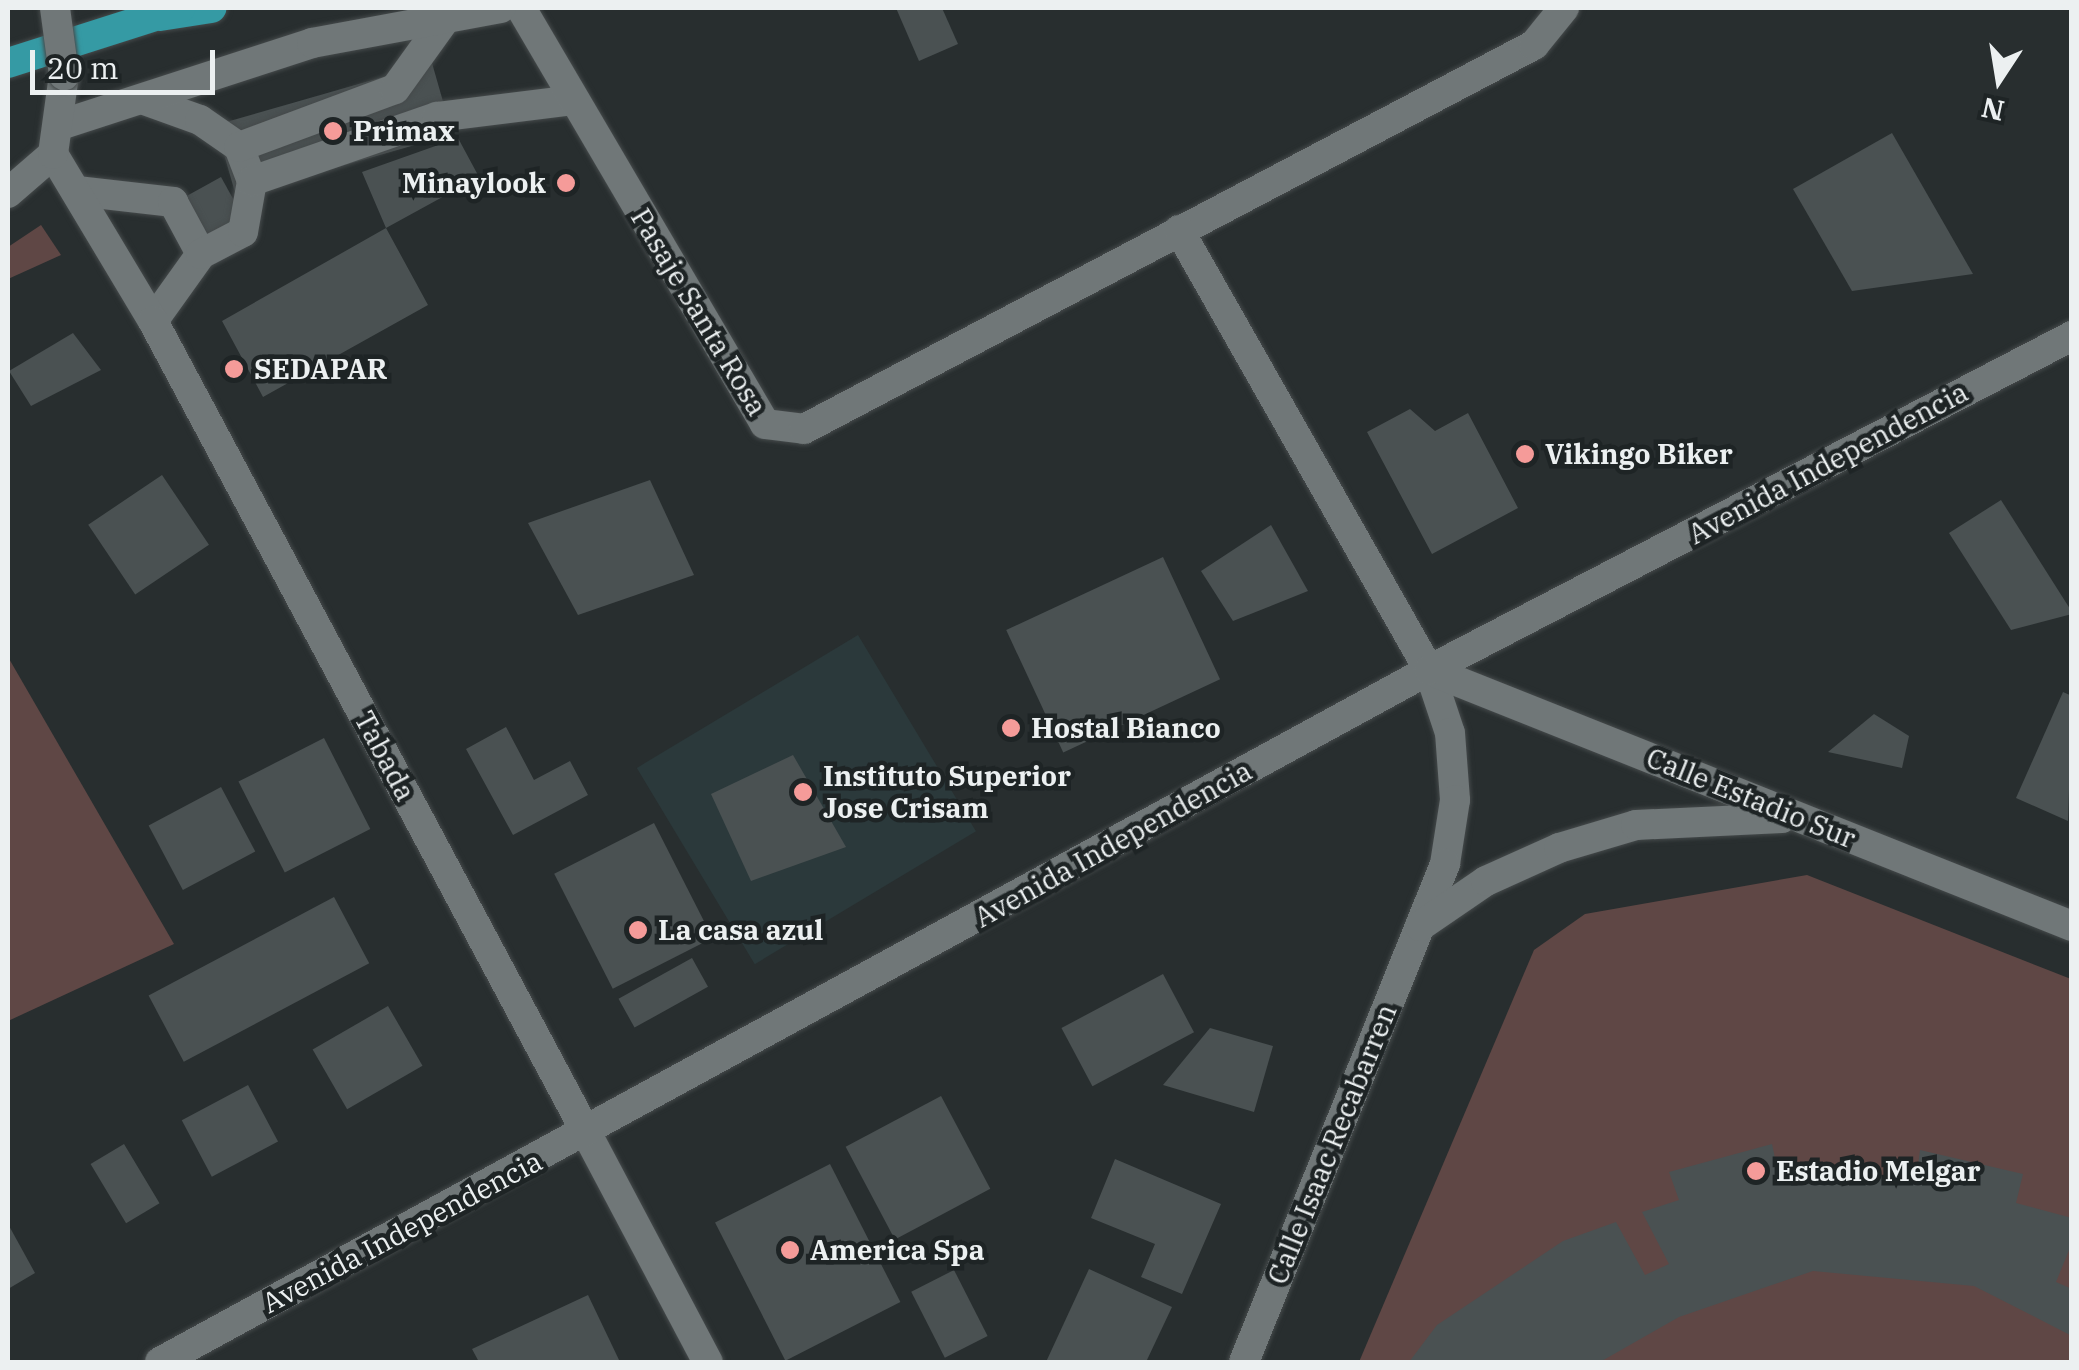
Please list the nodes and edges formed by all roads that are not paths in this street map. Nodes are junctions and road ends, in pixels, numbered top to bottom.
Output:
1 (55, 8) edge
2 (180, 8) edge
3 (211, 8) edge
4 (501, 8) edge
5 (521, 8) edge
6 (1564, 8) edge
7 (148, 18) junction
8 (446, 18) junction
9 (8, 63) edge
10 (144, 100) junction
11 (574, 100) junction
12 (57, 140) junction
13 (239, 146) junction
14 (252, 180) junction
15 (78, 192) junction
16 (8, 193) edge
17 (1180, 230) junction
18 (201, 254) junction
19 (153, 321) junction
20 (2072, 336) edge
21 (1430, 670) junction
22 (1801, 818) junction
23 (1420, 926) junction
24 (2072, 926) edge
25 (586, 1132) junction
26 (160, 1362) edge
27 (708, 1362) edge
28 (1244, 1362) edge

1 - 12 street, bridge
2 - 7 main road
3 - 7 main road
4 - 8 street
5 - 11 street, Pasaje Santa Rosa
6 - 17 street, Pasaje Santa Rosa
7 - 9 main road
8 - 10 street
8 - 13 street
10 - 12 street
10 - 13 street
11 - 14 street
11 - 17 street, Pasaje Santa Rosa
12 - 15 street, Tabada
12 - 16 street
13 - 14 street
14 - 18 street
15 - 18 street
15 - 19 street, Tabada
17 - 21 street
18 - 19 street
19 - 25 street, Tabada
20 - 21 street, Avenida Independencia
21 - 22 street, Calle Estadio Sur
21 - 23 street, Calle Isaac Recabarren
21 - 25 street, Avenida Independencia
22 - 23 street
22 - 24 street, Calle Estadio Sur
23 - 28 street, Calle Isaac Recabarren
25 - 26 street, Avenida Independencia
25 - 27 street, Tabada

